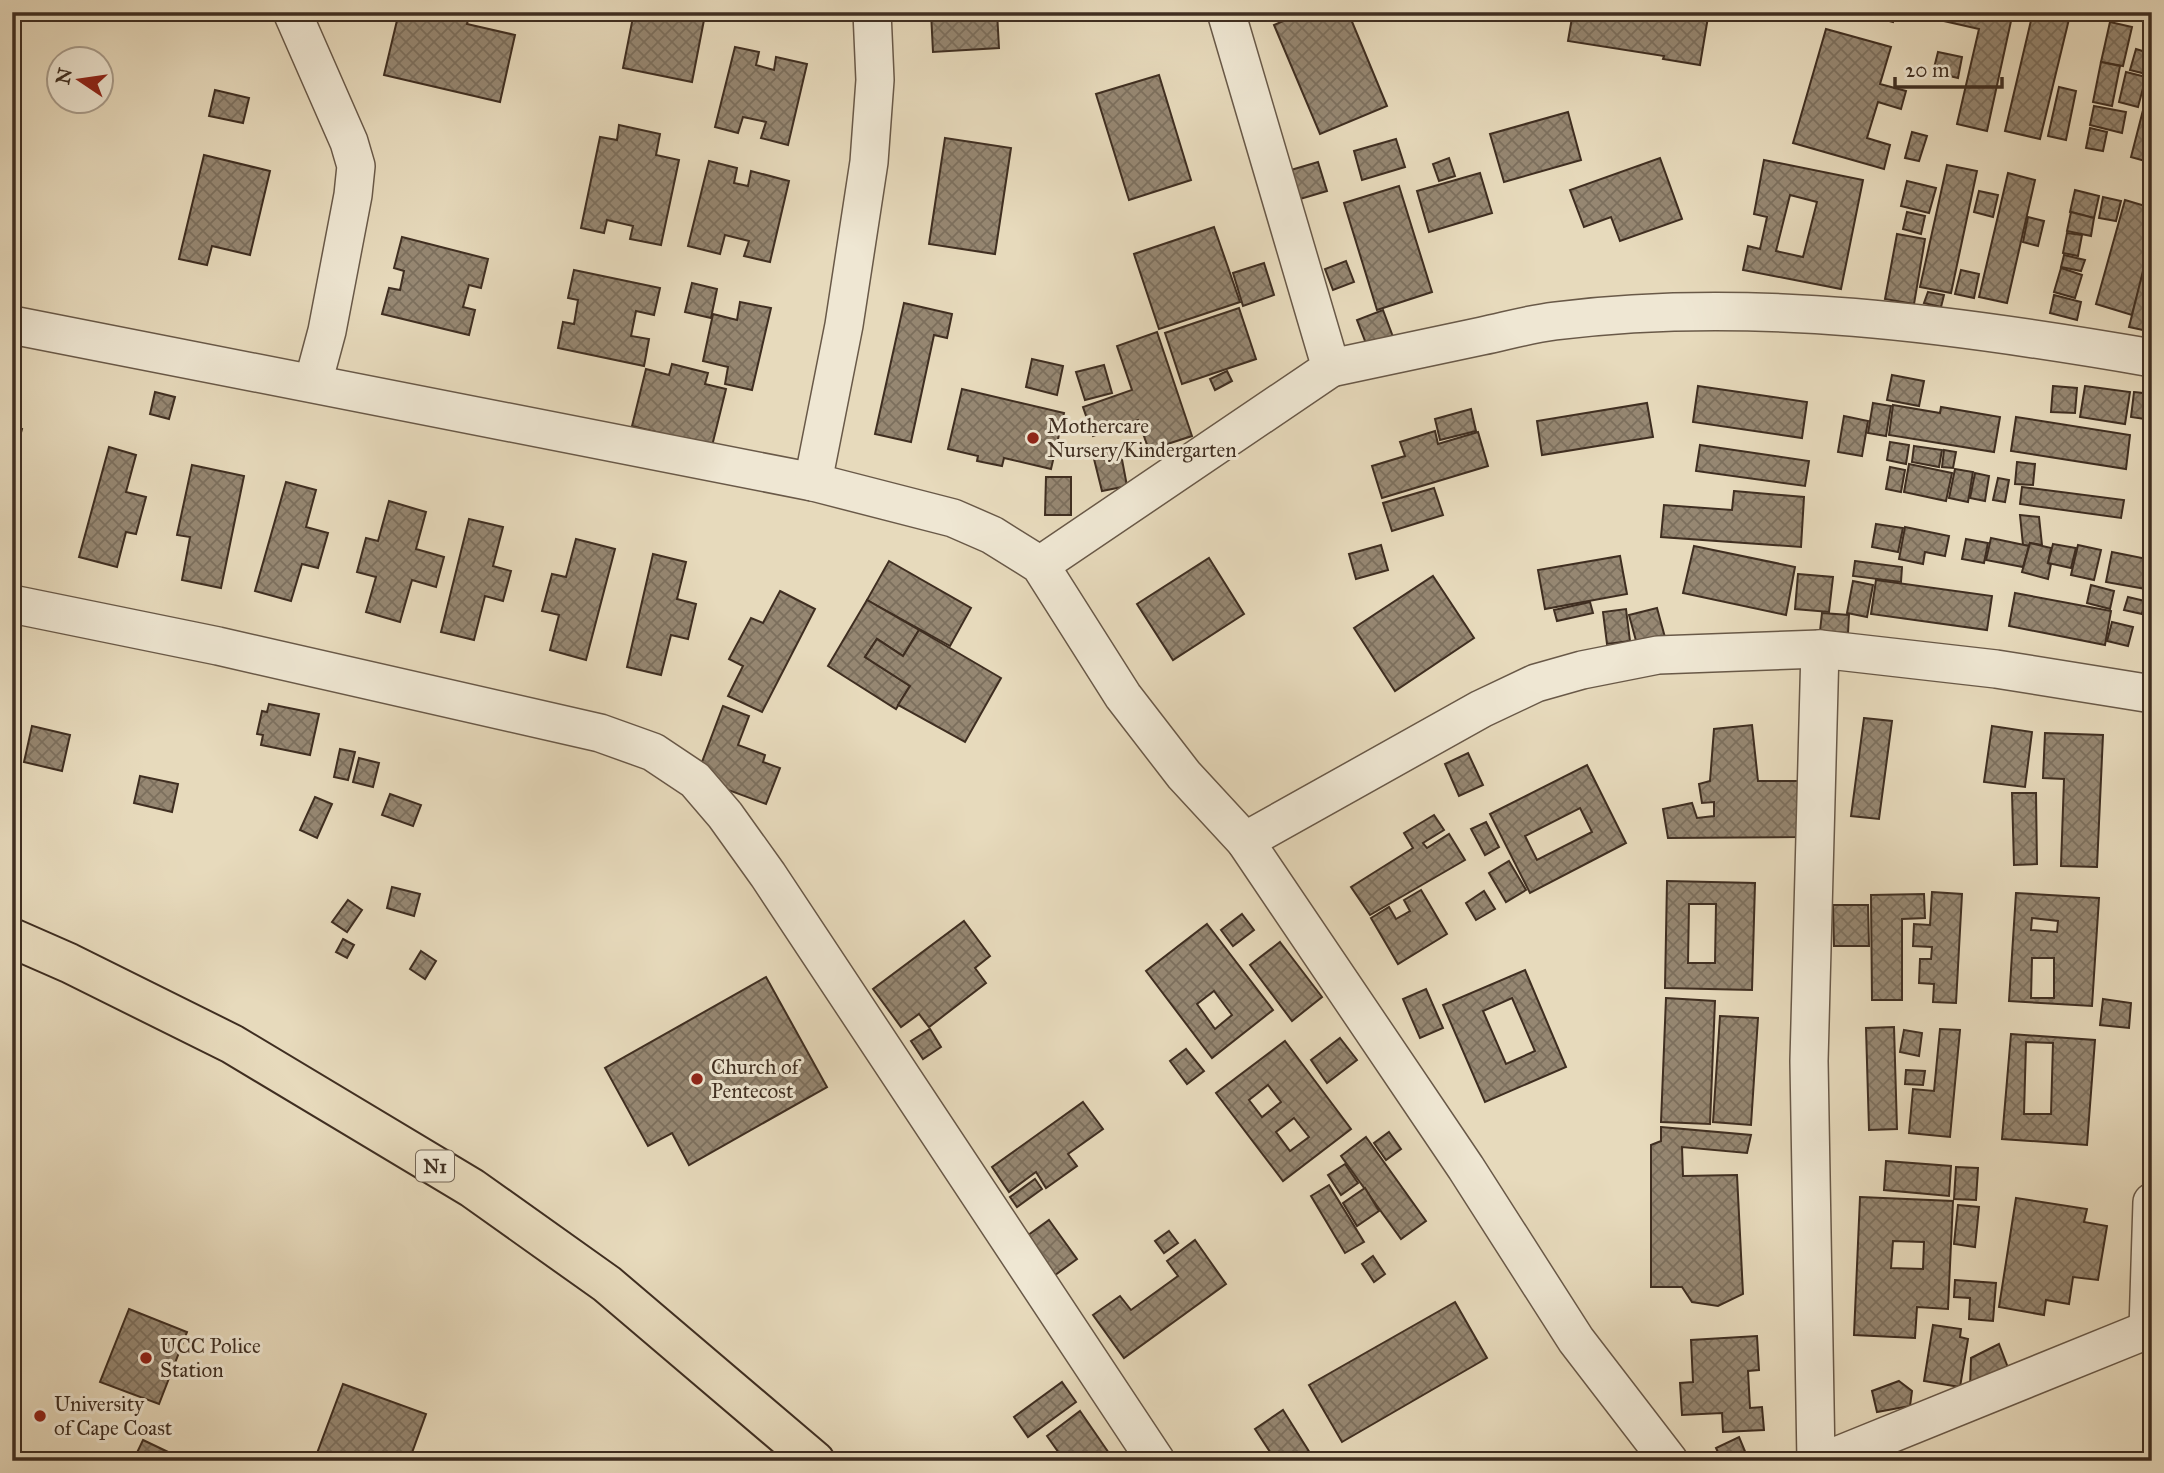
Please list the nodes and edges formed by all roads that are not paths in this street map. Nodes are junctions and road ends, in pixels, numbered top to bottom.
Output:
1 (292, 12) edge
2 (872, 12) edge
3 (1226, 12) edge
4 (12, 325) edge
5 (2152, 358) edge
6 (1331, 368) junction
7 (313, 383) junction
8 (813, 482) junction
9 (1040, 565) junction
10 (12, 604) edge
11 (1820, 649) junction
12 (2152, 694) edge
13 (1245, 841) junction
14 (12, 938) edge
15 (2152, 1202) edge
16 (2150, 1328) edge
17 (815, 1461) edge
18 (1156, 1461) edge
19 (1669, 1461) edge
20 (1816, 1461) edge
21 (1824, 1461) edge

1 - 7 street
2 - 8 street
3 - 6 street
4 - 7 street
5 - 6 street
6 - 9 street
7 - 8 street
8 - 9 street
9 - 13 street
10 - 18 street
11 - 12 street
11 - 13 street
11 - 20 street
13 - 19 street
14 - 17 highway, N1
15 - 16 street
16 - 21 street

